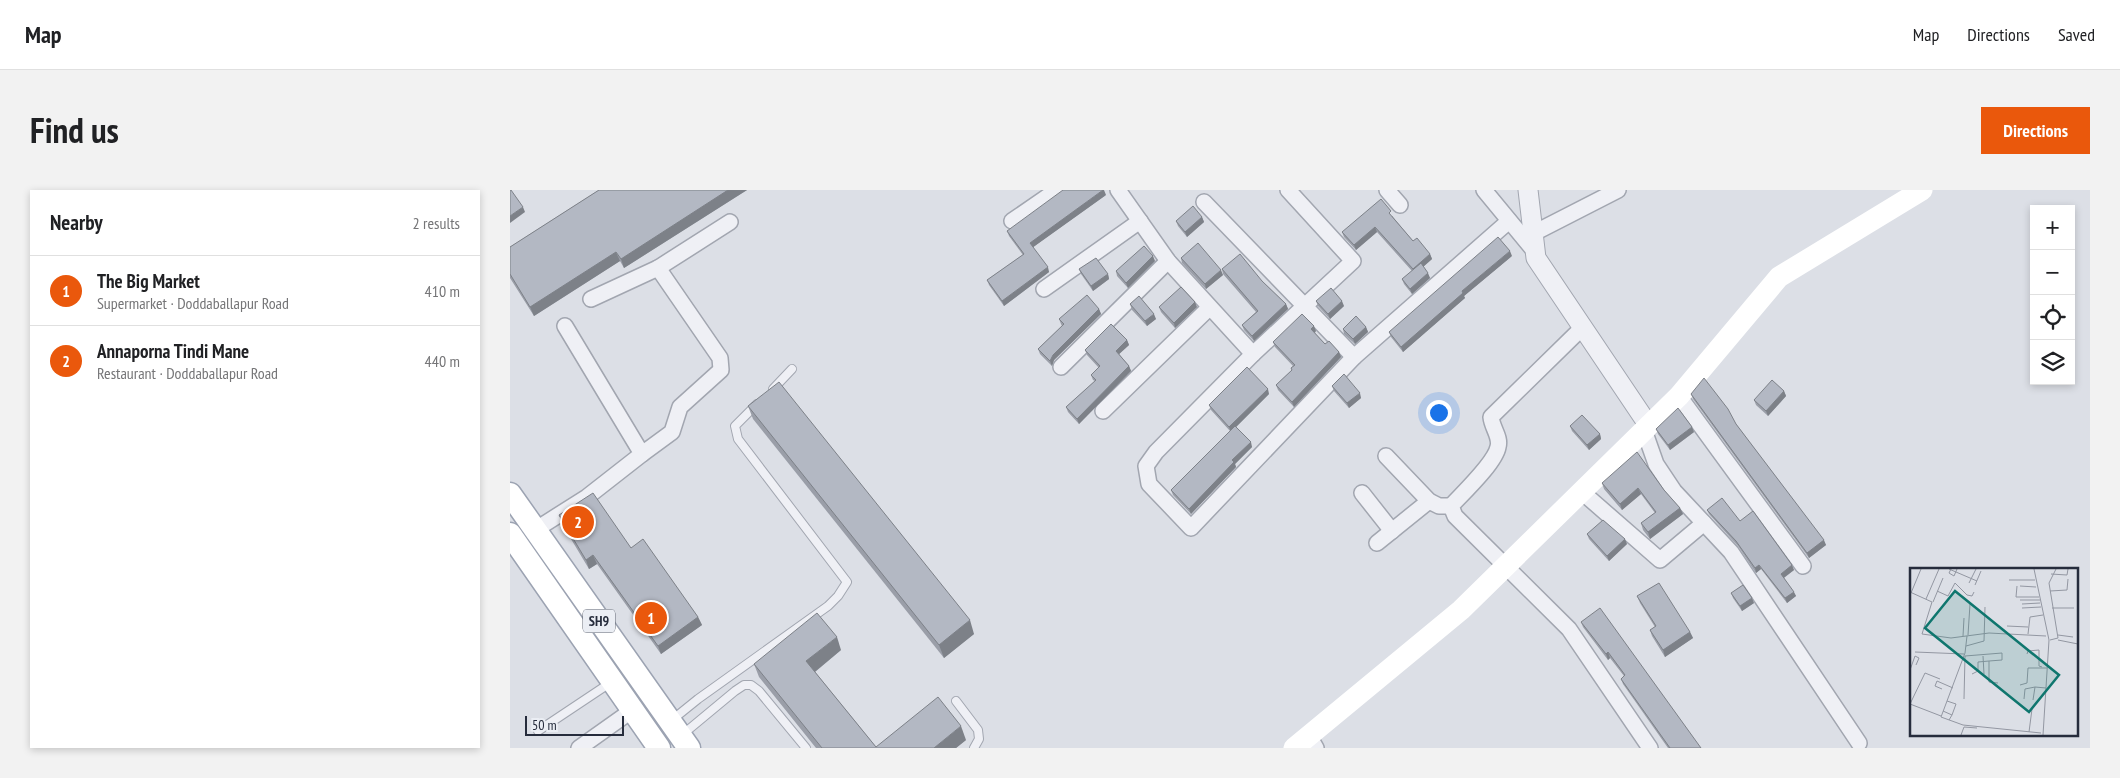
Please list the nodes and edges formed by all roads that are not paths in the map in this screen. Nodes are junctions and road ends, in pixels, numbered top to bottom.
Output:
1 (1057, 190) edge
2 (1118, 190) edge
3 (1288, 190) edge
4 (1387, 190) edge
5 (1484, 190) edge
6 (1528, 190) edge
7 (1618, 190) edge
8 (1922, 190) edge
9 (1204, 202) dead end
10 (1400, 205) dead end
11 (1012, 221) dead end
12 (1140, 221) junction
13 (1509, 221) junction
14 (730, 222) dead end
15 (1534, 233) junction
16 (1536, 253) junction
17 (1168, 261) junction
18 (658, 268) junction
19 (1044, 289) dead end
20 (590, 299) dead end
21 (1304, 305) junction
22 (1209, 308) junction
23 (565, 326) dead end
24 (1583, 327) junction
25 (1253, 354) junction
26 (1354, 357) junction
27 (1061, 367) dead end
28 (792, 369) dead end
29 (767, 394) edge
30 (1679, 396) junction
31 (760, 401) edge
32 (1103, 411) dead end
33 (1647, 428) junction
34 (642, 454) junction
35 (1386, 456) dead end
36 (1582, 492) junction
37 (1362, 493) dead end
38 (510, 494) edge
39 (1429, 501) junction
40 (1451, 506) junction
41 (1704, 523) junction
42 (535, 530) junction
43 (1392, 531) junction
44 (510, 534) edge
45 (1377, 543) dead end
46 (1506, 566) junction
47 (1804, 566) dead end
48 (614, 681) junction
49 (956, 701) dead end
50 (634, 709) junction
51 (538, 732) dead end
52 (680, 735) edge
53 (1859, 743) dead end
54 (1307, 744) edge
55 (579, 748) edge
56 (659, 748) edge
57 (806, 748) edge
58 (974, 748) edge
59 (1650, 748) edge

1 - 11 street
2 - 12 street
3 - 21 street
4 - 10 street
5 - 13 street
6 - 15 street
7 - 15 street
8 - 30 main road
9 - 21 street
12 - 17 street
12 - 19 street
13 - 16 street
13 - 26 street
14 - 18 street
15 - 16 street
16 - 24 street
17 - 22 street
17 - 27 street
18 - 20 street
18 - 34 street
21 - 25 street
21 - 26 street
22 - 25 street
22 - 32 street
23 - 34 street
24 - 33 street
24 - 40 street
25 - 26 street
28 - 29 lane
30 - 33 main road
30 - 47 street
31 - 52 lane
33 - 36 main road
33 - 41 street
34 - 42 street
35 - 39 street
36 - 41 street
36 - 46 main road
37 - 43 street
38 - 42 main road, SH9
39 - 40 street
39 - 43 street
40 - 46 street
41 - 53 street
42 - 52 main road, SH9
43 - 45 street
44 - 48 main road, SH9
46 - 54 main road
46 - 59 street
48 - 50 main road, SH9
48 - 51 lane
49 - 58 lane
50 - 55 street
50 - 56 main road, SH9
52 - 57 lane

